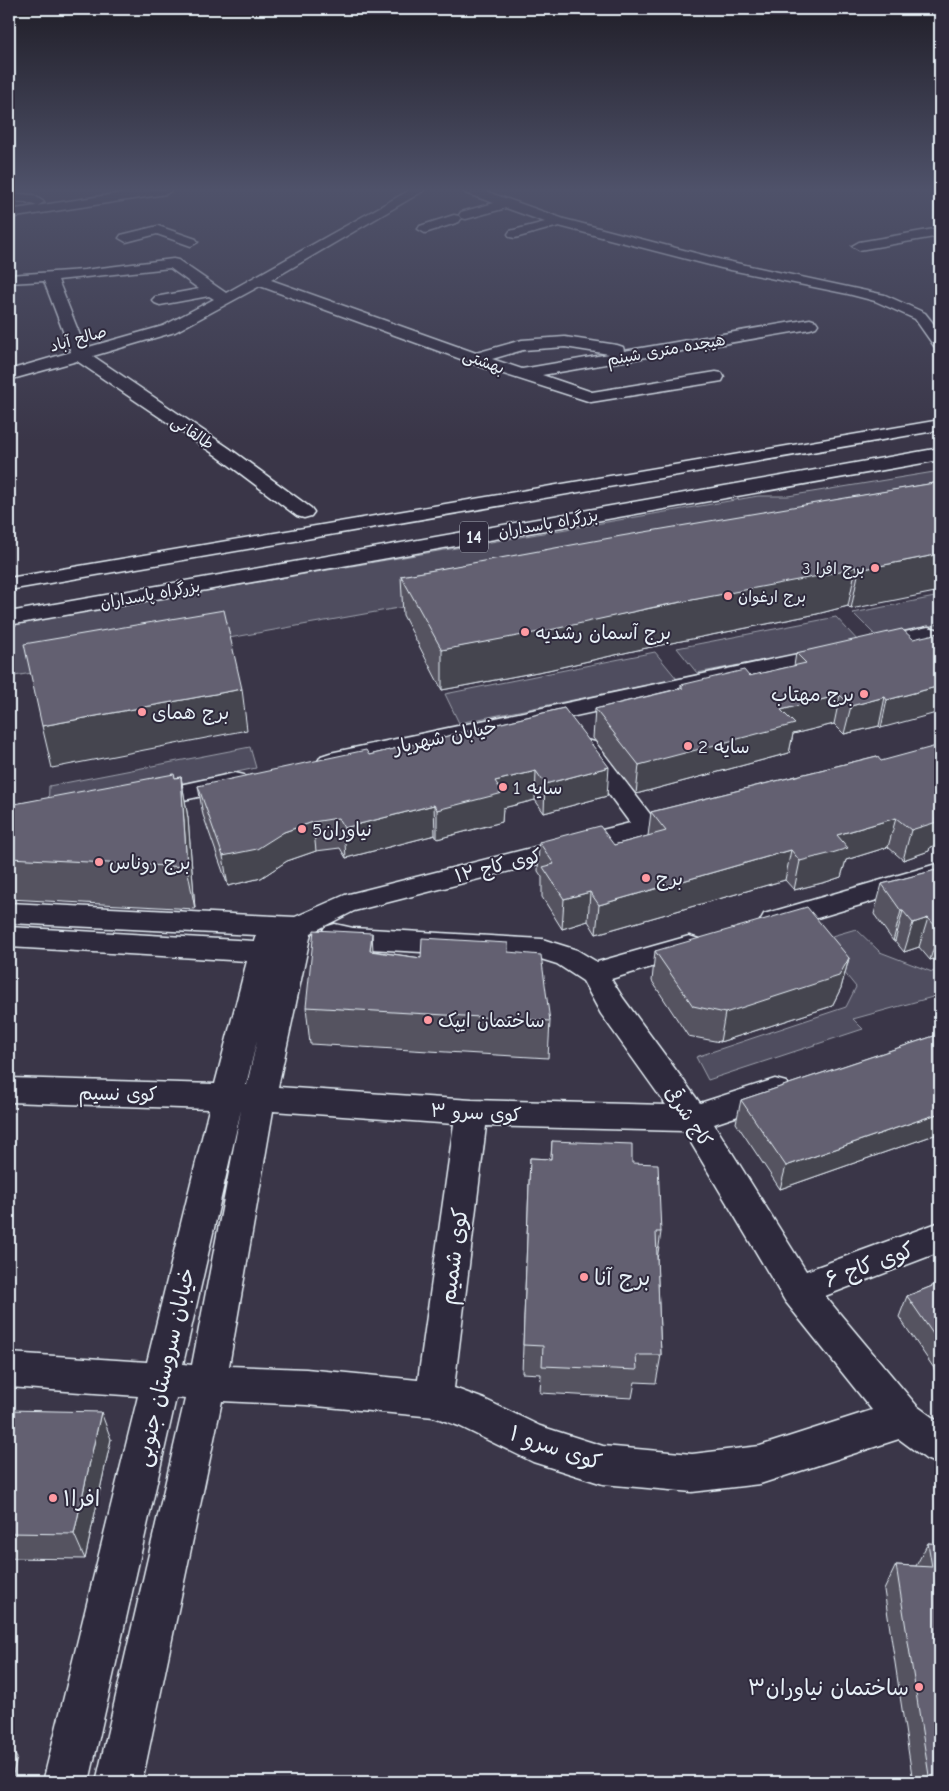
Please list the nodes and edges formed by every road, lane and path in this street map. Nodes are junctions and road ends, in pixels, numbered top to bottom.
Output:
1 (81, 274) edge
2 (187, 274) edge
3 (272, 274) edge
4 (766, 274) edge
5 (49, 276) junction
6 (9, 279) edge
7 (259, 281) junction
8 (211, 291) junction
9 (160, 300) dead end
10 (225, 300) junction
11 (810, 324) dead end
12 (940, 343) edge
13 (641, 354) junction
14 (80, 355) junction
15 (476, 358) junction
16 (521, 374) junction
17 (9, 375) edge
18 (716, 377) dead end
19 (940, 425) edge
20 (940, 454) edge
21 (304, 512) dead end
22 (9, 584) edge
23 (9, 619) edge
24 (936, 634) edge
25 (558, 712) junction
26 (309, 765) edge
27 (261, 776) edge
28 (125, 805) edge
29 (705, 813) edge
30 (647, 828) junction
31 (940, 872) edge
32 (345, 904) junction
33 (9, 913) edge
34 (752, 927) edge
35 (9, 937) edge
36 (353, 938) junction
37 (715, 938) edge
38 (282, 940) junction
39 (593, 974) junction
40 (803, 1082) edge
41 (9, 1090) edge
42 (244, 1097) junction
43 (472, 1113) junction
44 (692, 1118) junction
45 (940, 1237) edge
46 (798, 1290) junction
47 (9, 1370) edge
48 (160, 1380) junction
49 (207, 1383) junction
50 (434, 1399) junction
51 (903, 1418) junction
52 (940, 1446) edge
53 (66, 1782) edge
54 (120, 1782) edge

1 - 5 main road
2 - 8 main road
3 - 7 main road, صالح آباد
4 - 12 main road
5 - 6 main road
5 - 14 main road
7 - 10 main road, صالح آباد
7 - 15 main road, بهشتی
8 - 9 main road
8 - 10 main road
10 - 14 main road, صالح آباد
11 - 13 main road, هیجده متری شبنم
13 - 15 main road
13 - 16 main road, هیجده متری شبنم
14 - 17 main road, صالح آباد
14 - 21 main road, طالقانی
15 - 16 main road, بهشتی
16 - 18 main road, بهشتی
19 - 22 main road, بزرگراه پاسداران / 14
20 - 23 main road, بزرگراه پاسداران / 14
24 - 25 main road, خیابان شهریار
25 - 26 main road, خیابان شهریار
25 - 30 main road
27 - 28 main road
29 - 30 main road, کوی کاج ۱۲
30 - 32 main road, کوی کاج ۱۲
31 - 34 main road
32 - 36 main road
32 - 38 main road, کوی کاج ۱۲
33 - 38 main road
35 - 38 main road
36 - 38 main road
36 - 39 main road, کاج شرقی
37 - 39 main road
38 - 42 main road, خیابان سروستان جنوبی
39 - 44 main road, کاج شرقی
40 - 44 main road, کوی سرو ۳
41 - 42 main road, کوی نسیم
42 - 43 main road, کوی سرو ۳
42 - 48 main road, خیابان سروستان جنوبی
42 - 49 main road, خیابان سروستان جنوبی
43 - 44 main road, کوی سرو ۳
43 - 50 main road, کوی شمیم
44 - 46 main road, کاج شرقی
45 - 46 main road, کوی کاج ۶
46 - 51 main road, کاج شرقی
47 - 48 main road, کوی سرو ۱
48 - 49 main road, کوی سرو ۱
48 - 53 main road, خیابان سروستان جنوبی
49 - 50 main road, کوی سرو ۱
49 - 54 main road, خیابان سروستان جنوبی
50 - 51 main road, کوی سرو ۱
51 - 52 main road, کاج شرقی

